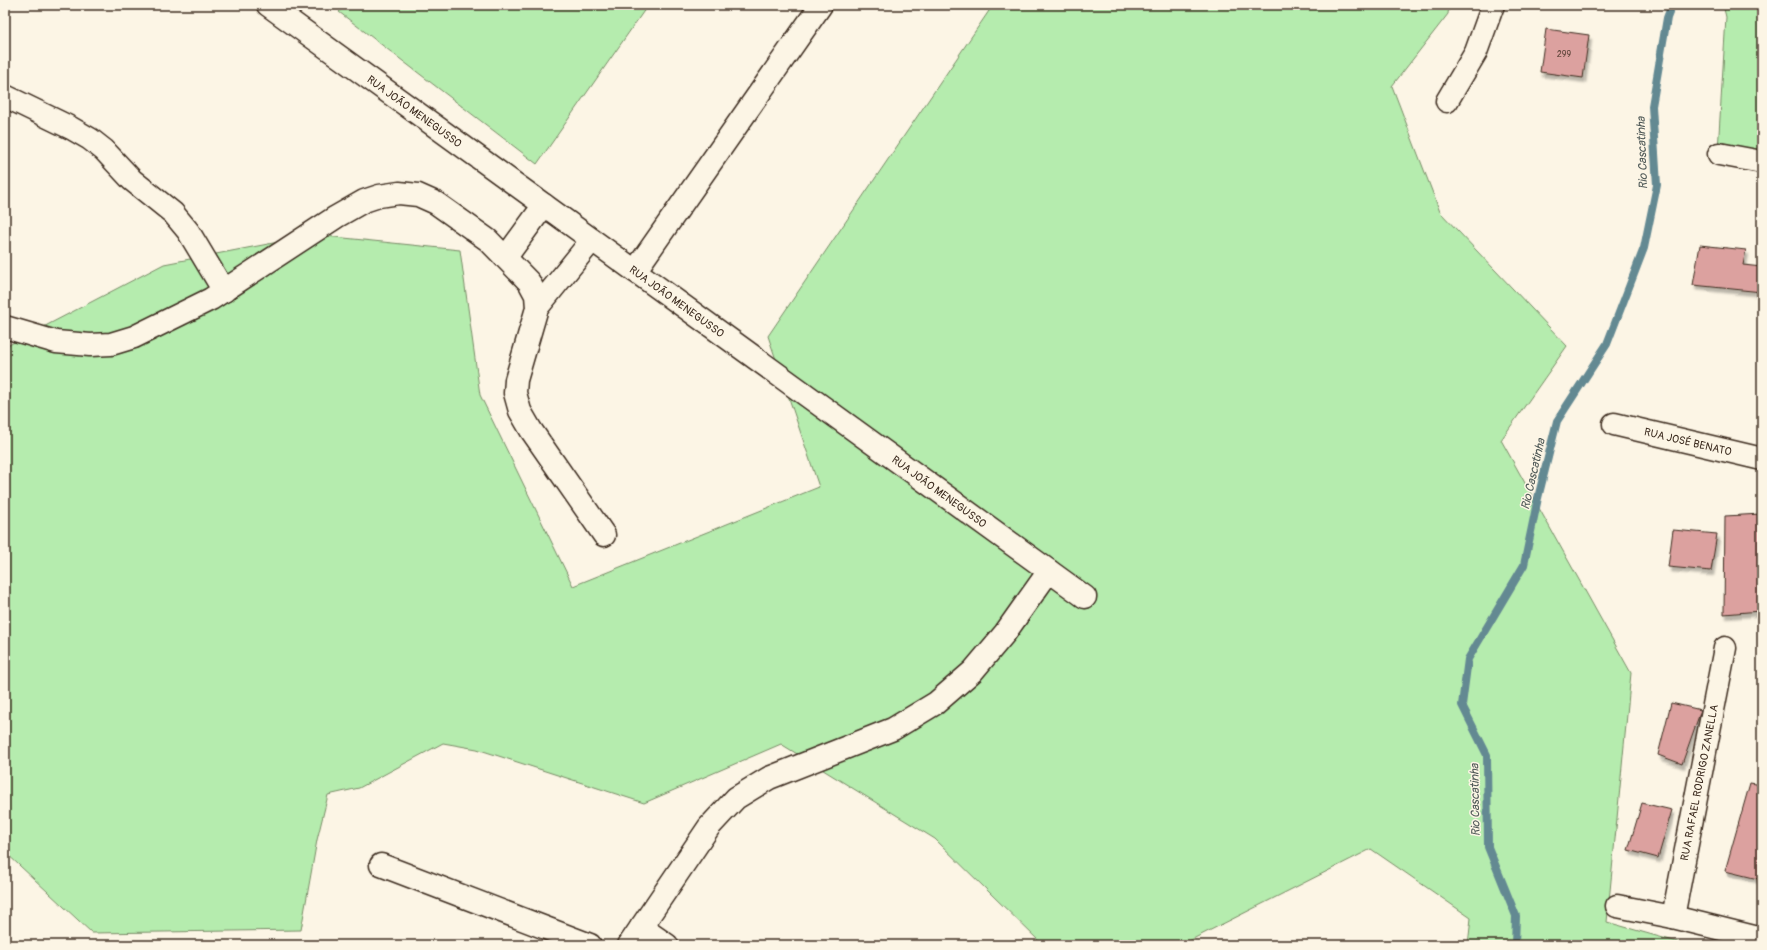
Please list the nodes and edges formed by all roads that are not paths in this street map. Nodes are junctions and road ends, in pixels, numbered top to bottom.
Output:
1 (268, 5) edge
2 (821, 5) edge
3 (1494, 5) edge
4 (5, 96) edge
5 (1447, 101) dead end
6 (1719, 154) dead end
7 (1762, 162) edge
8 (544, 205) junction
9 (592, 240) junction
10 (506, 257) junction
11 (635, 271) junction
12 (224, 291) junction
13 (537, 308) junction
14 (5, 326) edge
15 (1614, 424) dead end
16 (1762, 459) edge
17 (604, 535) dead end
18 (1049, 571) junction
19 (1085, 597) dead end
20 (1725, 648) dead end
21 (381, 865) dead end
22 (1617, 906) dead end
23 (1673, 917) junction
24 (641, 927) junction
25 (1762, 938) edge
26 (590, 945) edge
27 (629, 945) edge
28 (667, 945) edge

1 - 8 street, RUA JOÃO MENEGUSSO
2 - 11 street
3 - 5 street
4 - 12 street
6 - 7 street
8 - 9 street, RUA JOÃO MENEGUSSO
8 - 10 street
9 - 11 street, RUA JOÃO MENEGUSSO
9 - 13 street
10 - 12 street
10 - 13 street
11 - 18 street, RUA JOÃO MENEGUSSO
12 - 14 street
13 - 17 street
15 - 16 street, RUA JOSÉ BENATO
18 - 19 street, RUA JOÃO MENEGUSSO
18 - 24 street
20 - 23 street, RUA RAFAEL RODRIGO ZANELLA
21 - 26 street
22 - 23 street
23 - 25 street
24 - 27 street
24 - 28 street

